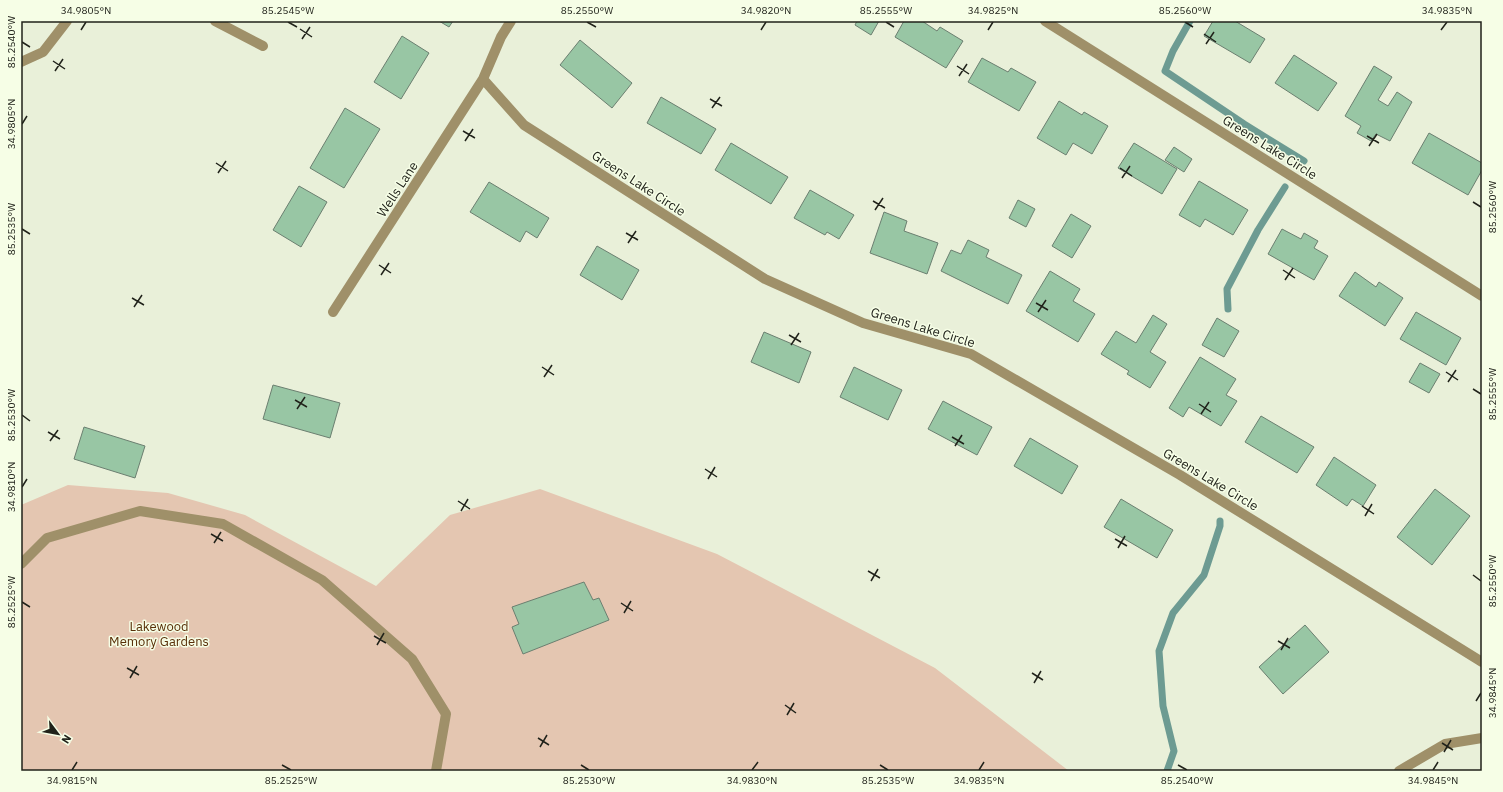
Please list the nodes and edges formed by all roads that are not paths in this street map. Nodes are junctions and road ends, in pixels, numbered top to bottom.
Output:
1 (67, 21) edge
2 (215, 21) edge
3 (511, 21) edge
4 (1045, 21) edge
5 (263, 46) dead end
6 (21, 62) edge
7 (483, 79) junction
8 (1482, 296) edge
9 (333, 312) dead end
10 (21, 564) edge
11 (1482, 662) edge
12 (1482, 738) edge
13 (436, 771) edge
14 (1399, 771) edge

1 - 6 street
2 - 5 street
3 - 7 street
4 - 8 street, Greens Lake Circle
7 - 9 street, Wells Lane
7 - 11 street, Greens Lake Circle
10 - 13 street
12 - 14 street

